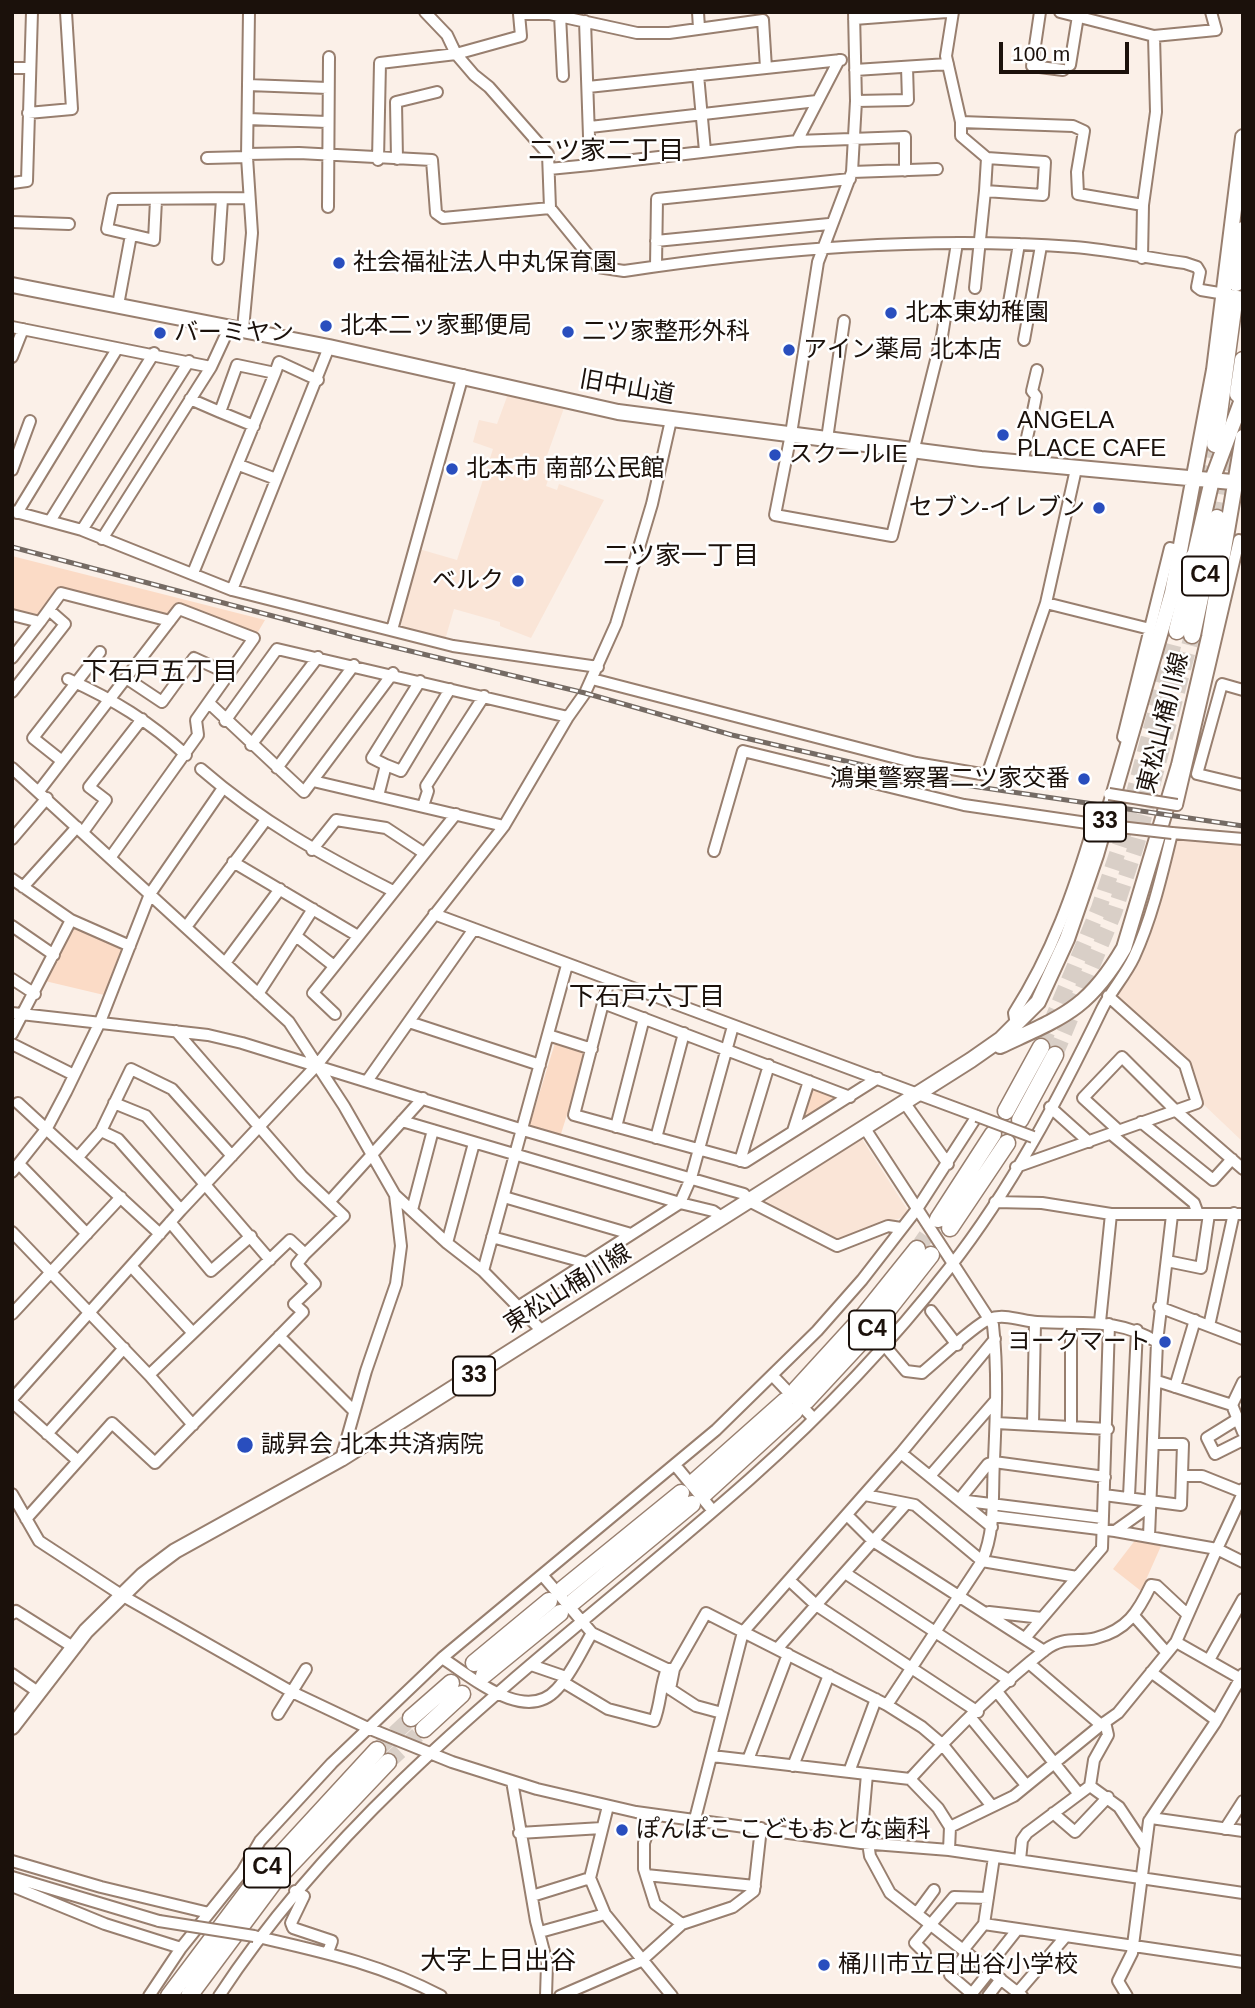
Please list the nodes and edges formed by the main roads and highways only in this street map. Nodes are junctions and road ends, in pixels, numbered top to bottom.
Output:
1 (1243, 137) edge
2 (1243, 230) edge
3 (12, 285) edge
4 (1234, 294) edge
5 (1243, 360) edge
6 (1240, 396) edge
7 (1243, 437) edge
8 (1215, 444) tunnel mouth
9 (1192, 478) junction
10 (1212, 480) junction
11 (1239, 483) edge
12 (1217, 518) tunnel mouth
13 (1190, 578) dead end
14 (1171, 593) junction
15 (1048, 1051) tunnel mouth
16 (971, 1060) junction
17 (1013, 1116) dead end
18 (993, 1134) dead end
19 (1007, 1143) dead end
20 (924, 1252) tunnel mouth
21 (693, 1493) junction
22 (563, 1589) dead end
23 (573, 1602) dead end
24 (554, 1607) dead end
25 (479, 1669) dead end
26 (411, 1718) tunnel mouth
27 (12, 1727) edge
28 (424, 1729) tunnel mouth
29 (169, 1996) edge
30 (189, 1996) edge

1 - 4 main road, 東松山桶川線 / 33
2 - 4 highway
3 - 9 main road, 旧中山道
4 - 8 highway
4 - 9 main road, 東松山桶川線 / 33
5 - 6 highway
6 - 10 main road, 33
7 - 11 main road, 東松山桶川線 / 33
9 - 10 main road, 旧中山道
9 - 14 main road, 東松山桶川線 / 33
10 - 11 main road, 旧中山道
10 - 14 main road, 33
11 - 16 main road, 東松山桶川線 / 33
12 - 13 highway, C4
14 - 16 main road, 東松山桶川線 / 33
15 - 17 highway
16 - 27 main road, 東松山桶川線 / 33
18 - 19 highway
20 - 21 highway, C4
21 - 22 highway, C4
21 - 23 highway, C4
24 - 25 highway
26 - 28 highway
29 - 30 highway, C4

